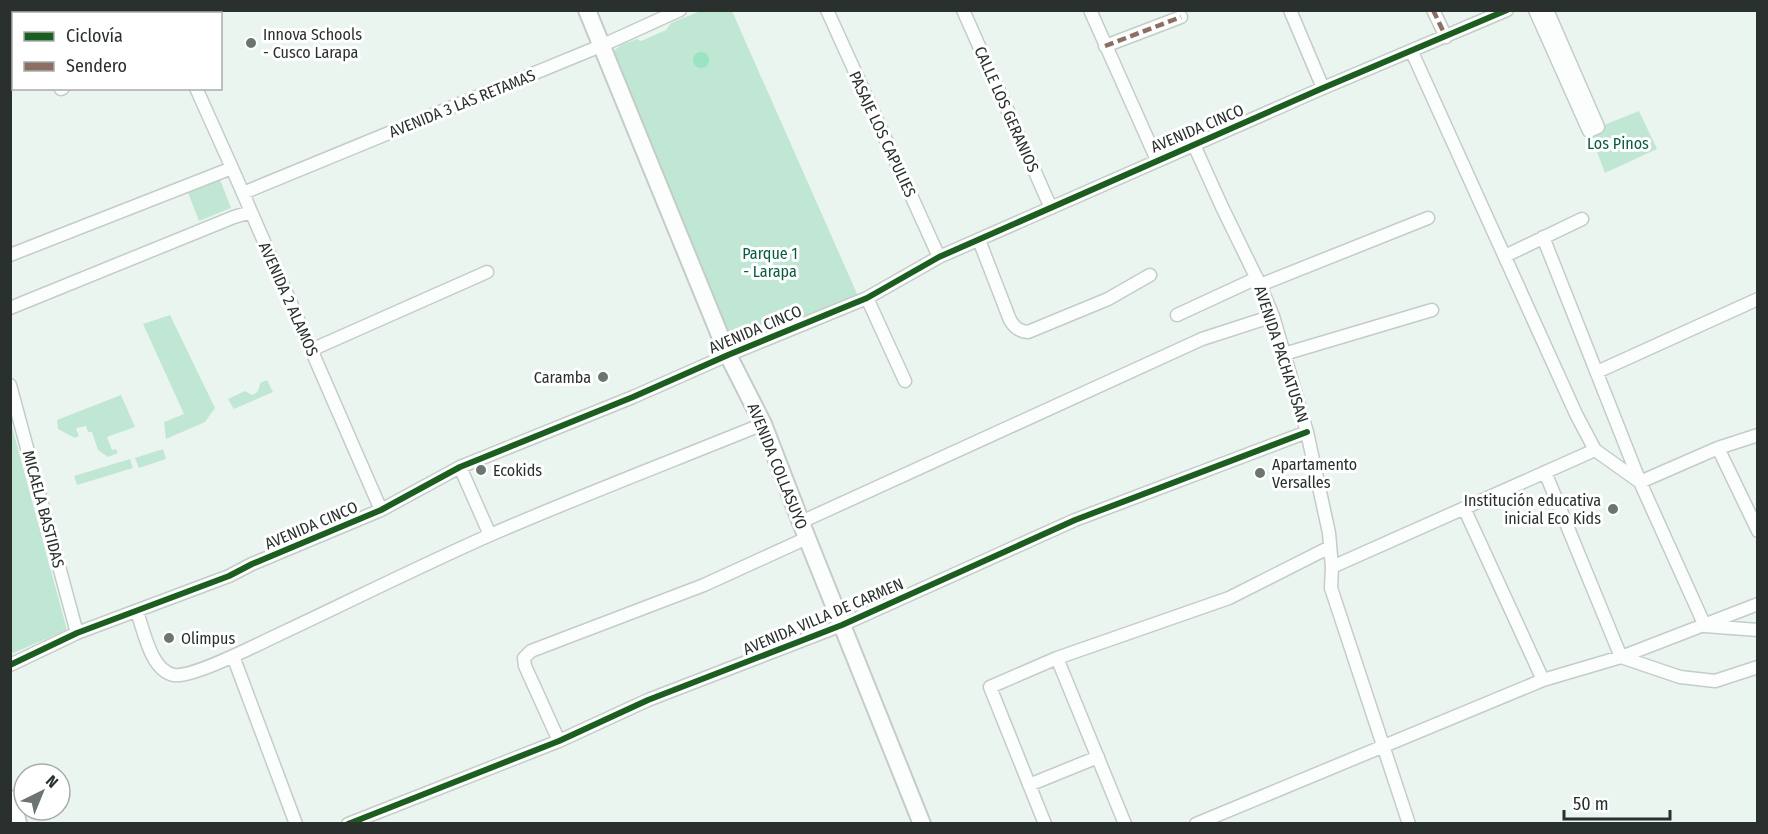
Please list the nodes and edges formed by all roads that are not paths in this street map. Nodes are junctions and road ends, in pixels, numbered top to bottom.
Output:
1 (587, 10) edge
2 (680, 10) edge
3 (826, 10) edge
4 (963, 10) edge
5 (1090, 10) edge
6 (1290, 10) edge
7 (1433, 10) edge
8 (1507, 10) edge
9 (1535, 10) edge
10 (1547, 10) edge
11 (1181, 17) dead end
12 (1446, 37) junction
13 (603, 45) junction
14 (1106, 46) junction
15 (1412, 52) junction
16 (1323, 88) junction
17 (197, 90) edge
18 (1194, 145) junction
19 (1156, 160) junction
20 (232, 168) junction
21 (243, 193) junction
22 (1051, 208) junction
23 (251, 213) junction
24 (1428, 218) dead end
25 (1582, 219) dead end
26 (1543, 237) junction
27 (979, 240) junction
28 (10, 255) edge
29 (1504, 256) junction
30 (939, 257) junction
31 (487, 272) dead end
32 (1150, 275) dead end
33 (1258, 281) junction
34 (867, 297) junction
35 (1758, 299) edge
36 (10, 308) edge
37 (1432, 310) dead end
38 (1177, 315) dead end
39 (1273, 316) junction
40 (311, 351) junction
41 (1284, 354) junction
42 (728, 355) junction
43 (1597, 372) junction
44 (905, 381) dead end
45 (10, 386) edge
46 (763, 424) junction
47 (1307, 432) junction
48 (1758, 435) edge
49 (1718, 448) junction
50 (1595, 450) junction
51 (460, 467) junction
52 (1545, 472) junction
53 (1640, 482) junction
54 (1464, 508) junction
55 (381, 510) junction
56 (801, 522) junction
57 (1758, 531) edge
58 (490, 535) junction
59 (807, 538) junction
60 (1330, 547) junction
61 (1332, 567) junction
62 (1758, 604) edge
63 (137, 612) junction
64 (842, 625) junction
65 (1705, 626) junction
66 (1758, 630) edge
67 (77, 633) junction
68 (233, 656) junction
69 (1621, 657) junction
70 (1057, 658) junction
71 (10, 665) edge
72 (1758, 667) edge
73 (1543, 680) junction
74 (559, 741) junction
75 (1383, 747) junction
76 (1098, 757) junction
77 (1029, 784) junction
78 (10, 802) edge
79 (15, 824) edge
80 (296, 824) edge
81 (348, 824) edge
82 (922, 824) edge
83 (1045, 824) edge
84 (1125, 824) edge
85 (1196, 824) edge
86 (1409, 824) edge

1 - 13 street, AVENIDA COLLASUYO
2 - 13 street, AVENIDA 3 LAS RETAMAS
3 - 30 street, PASAJE LOS CAPULIES
4 - 22 street, CALLE LOS GERANIOS
5 - 14 street
6 - 16 street
7 - 12 street
8 - 12 street, AVENIDA CINCO
9 - 10 street
11 - 14 street
12 - 15 street, AVENIDA CINCO
13 - 21 street, AVENIDA 3 LAS RETAMAS
13 - 42 street, AVENIDA COLLASUYO
14 - 19 street
15 - 16 street, AVENIDA CINCO
15 - 29 street
16 - 18 street, AVENIDA CINCO
17 - 20 street, AVENIDA 2 ALAMOS
18 - 19 street, AVENIDA CINCO
18 - 33 street, AVENIDA PACHATUSAN
19 - 22 street, AVENIDA CINCO
20 - 21 street, AVENIDA 2 ALAMOS
20 - 28 street
21 - 23 street, AVENIDA 2 ALAMOS
22 - 27 street, AVENIDA CINCO
23 - 36 street
23 - 40 street, AVENIDA 2 ALAMOS
24 - 33 street
25 - 26 street
26 - 29 street
26 - 43 street
27 - 30 street, AVENIDA CINCO
27 - 32 street
29 - 50 street
30 - 34 street, AVENIDA CINCO
31 - 40 street
33 - 38 street
33 - 39 street, AVENIDA PACHATUSAN
34 - 42 street, AVENIDA CINCO
34 - 44 street
35 - 43 street
37 - 41 street
39 - 41 street, AVENIDA PACHATUSAN
39 - 56 street
40 - 55 street, AVENIDA 2 ALAMOS
41 - 47 street, AVENIDA PACHATUSAN
42 - 46 street, AVENIDA COLLASUYO
42 - 51 street, AVENIDA CINCO
43 - 53 street
45 - 67 street, MICAELA BASTIDAS
46 - 56 street, AVENIDA COLLASUYO
46 - 58 street
47 - 60 street, AVENIDA PACHATUSAN
47 - 64 street, AVENIDA VILLA DE CARMEN
48 - 49 street
49 - 53 street
49 - 57 street
50 - 52 street
50 - 53 street
51 - 55 street, AVENIDA CINCO
51 - 58 street
52 - 54 street
52 - 69 street
53 - 65 street
54 - 61 street
54 - 73 street
55 - 63 street, AVENIDA CINCO
56 - 59 street, AVENIDA COLLASUYO
58 - 68 street
59 - 64 street, AVENIDA COLLASUYO
59 - 74 street
60 - 61 street, AVENIDA PACHATUSAN
60 - 70 street
61 - 75 street, AVENIDA PACHATUSAN
62 - 65 street
63 - 67 street, AVENIDA CINCO
63 - 68 street
64 - 74 street, AVENIDA VILLA DE CARMEN
64 - 82 street, AVENIDA COLLASUYO
65 - 66 street
65 - 69 street
67 - 71 street, AVENIDA CINCO
68 - 80 street
69 - 72 street
69 - 73 street
70 - 76 street
70 - 77 street
73 - 75 street
74 - 81 street, AVENIDA VILLA DE CARMEN
75 - 85 street
75 - 86 street, AVENIDA PACHATUSAN
76 - 77 street
76 - 84 street
77 - 83 street
78 - 79 highway

